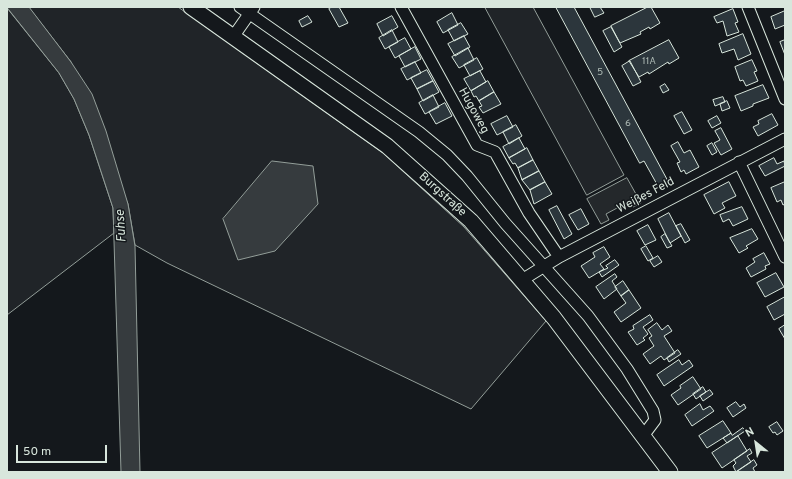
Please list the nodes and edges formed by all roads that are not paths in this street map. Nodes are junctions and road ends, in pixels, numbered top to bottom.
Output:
1 (191, 7) edge
2 (240, 7) edge
3 (401, 7) edge
4 (748, 7) edge
5 (251, 10) edge
6 (233, 36) junction
7 (785, 99) edge
8 (785, 139) edge
9 (740, 162) junction
10 (559, 257) junction
11 (785, 257) edge
12 (545, 265) junction
13 (522, 280) junction
14 (643, 436) junction
15 (670, 472) edge

1 - 6 street, Burgstraße
2 - 5 street
3 - 10 street, Hugoweg
4 - 7 street
5 - 6 street
5 - 12 street
6 - 13 street, Burgstraße
8 - 9 street, Weißes Feld
9 - 10 street, Weißes Feld
9 - 11 street
10 - 12 street, Weißes Feld
12 - 13 street, Weißes Feld
12 - 14 street
13 - 14 street, Burgstraße
14 - 15 street, Burgstraße

